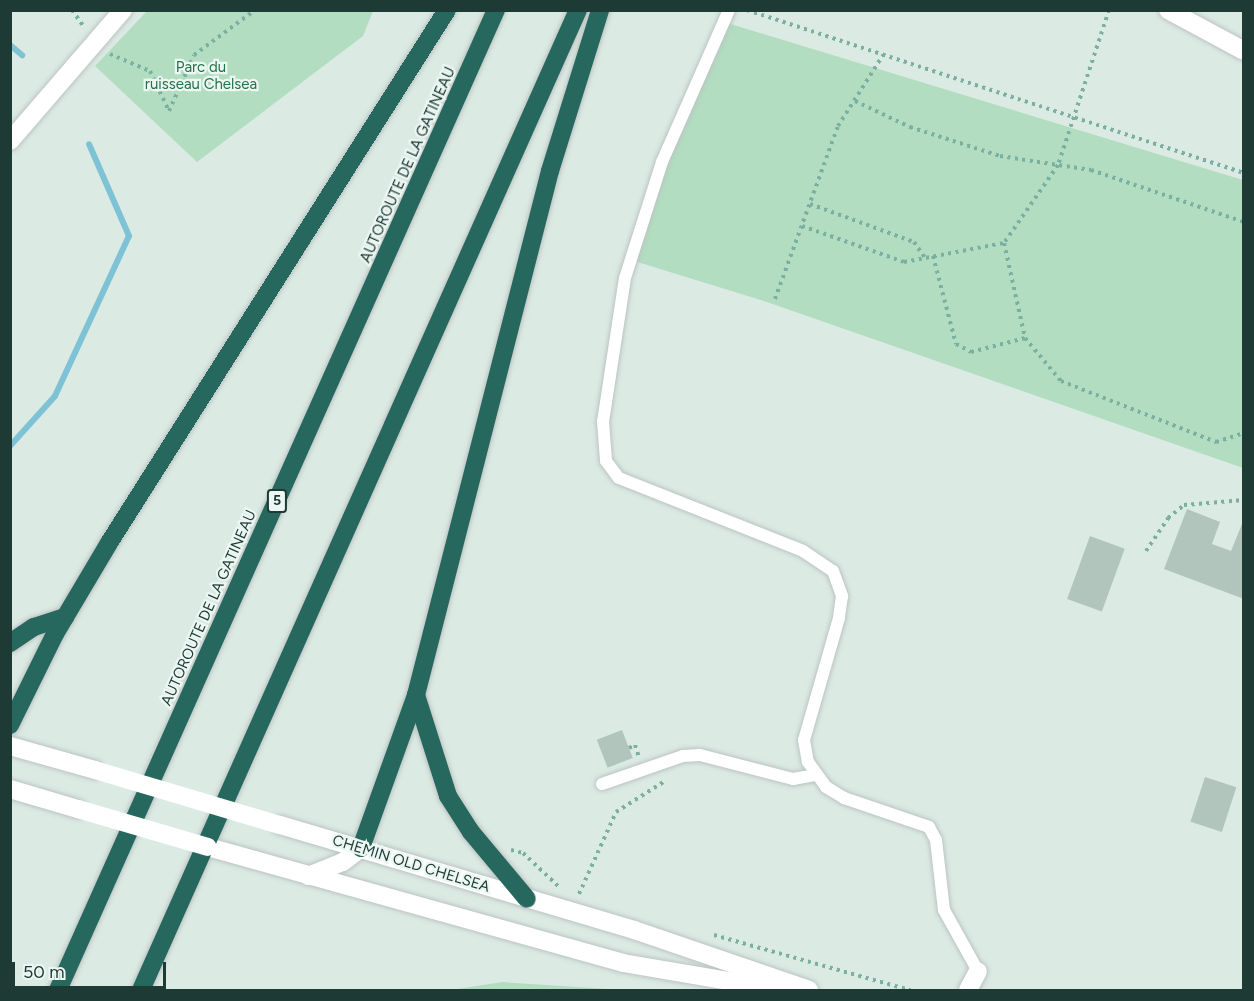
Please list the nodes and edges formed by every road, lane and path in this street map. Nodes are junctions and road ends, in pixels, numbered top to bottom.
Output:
1 (123, 10) edge
2 (255, 10) edge
3 (447, 10) edge
4 (496, 10) edge
5 (578, 10) edge
6 (600, 10) edge
7 (729, 10) edge
8 (747, 10) edge
9 (1109, 10) edge
10 (1168, 10) edge
11 (97, 41) junction
12 (1244, 51) edge
13 (883, 55) junction
14 (855, 101) junction
15 (1073, 117) junction
16 (10, 141) edge
17 (1058, 165) junction
18 (1244, 173) edge
19 (810, 204) junction
20 (1244, 222) edge
21 (802, 226) junction
22 (1004, 243) junction
23 (933, 256) junction
24 (926, 258) junction
25 (775, 299) dead end
26 (1025, 338) junction
27 (1244, 433) edge
28 (1244, 500) edge
29 (1146, 551) dead end
30 (65, 617) junction
31 (10, 643) edge
32 (416, 695) junction
33 (10, 725) edge
34 (10, 746) edge
35 (629, 748) dead end
36 (638, 753) dead end
37 (666, 761) junction
38 (815, 775) junction
39 (602, 784) dead end
40 (10, 789) edge
41 (361, 848) junction
42 (504, 853) dead end
43 (308, 876) junction
44 (563, 888) dead end
45 (569, 891) dead end
46 (578, 894) junction
47 (588, 898) dead end
48 (527, 899) junction
49 (711, 934) dead end
50 (978, 971) junction
51 (58, 990) edge
52 (141, 990) edge
53 (781, 990) edge
54 (809, 990) edge
55 (910, 990) edge
56 (968, 990) edge
57 (981, 990) edge

1 - 11 street
2 - 11 path
3 - 30 highway
4 - 51 highway, AUTOROUTE DE LA GATINEAU / 5
5 - 52 highway
6 - 32 highway
7 - 38 lane
8 - 13 path
9 - 15 path
10 - 12 street
11 - 16 street
13 - 14 path
13 - 15 path
14 - 17 path
14 - 19 path
15 - 17 path
15 - 18 path
17 - 20 path
17 - 22 path
19 - 21 path
19 - 24 path
21 - 24 path
21 - 25 path
22 - 23 path
22 - 26 path
23 - 24 path
23 - 26 path
26 - 27 path
28 - 29 path
30 - 31 highway
30 - 33 highway
32 - 41 highway
32 - 48 highway
34 - 41 street, CHEMIN OLD CHELSEA, bridge
35 - 36 path
37 - 38 lane
37 - 39 lane
37 - 46 path
38 - 50 lane
40 - 43 street, bridge
41 - 43 street
41 - 48 street, CHEMIN OLD CHELSEA
42 - 44 path
43 - 53 street
45 - 46 path
46 - 47 path
48 - 54 street, CHEMIN OLD CHELSEA
49 - 55 path
50 - 56 street
50 - 57 street

